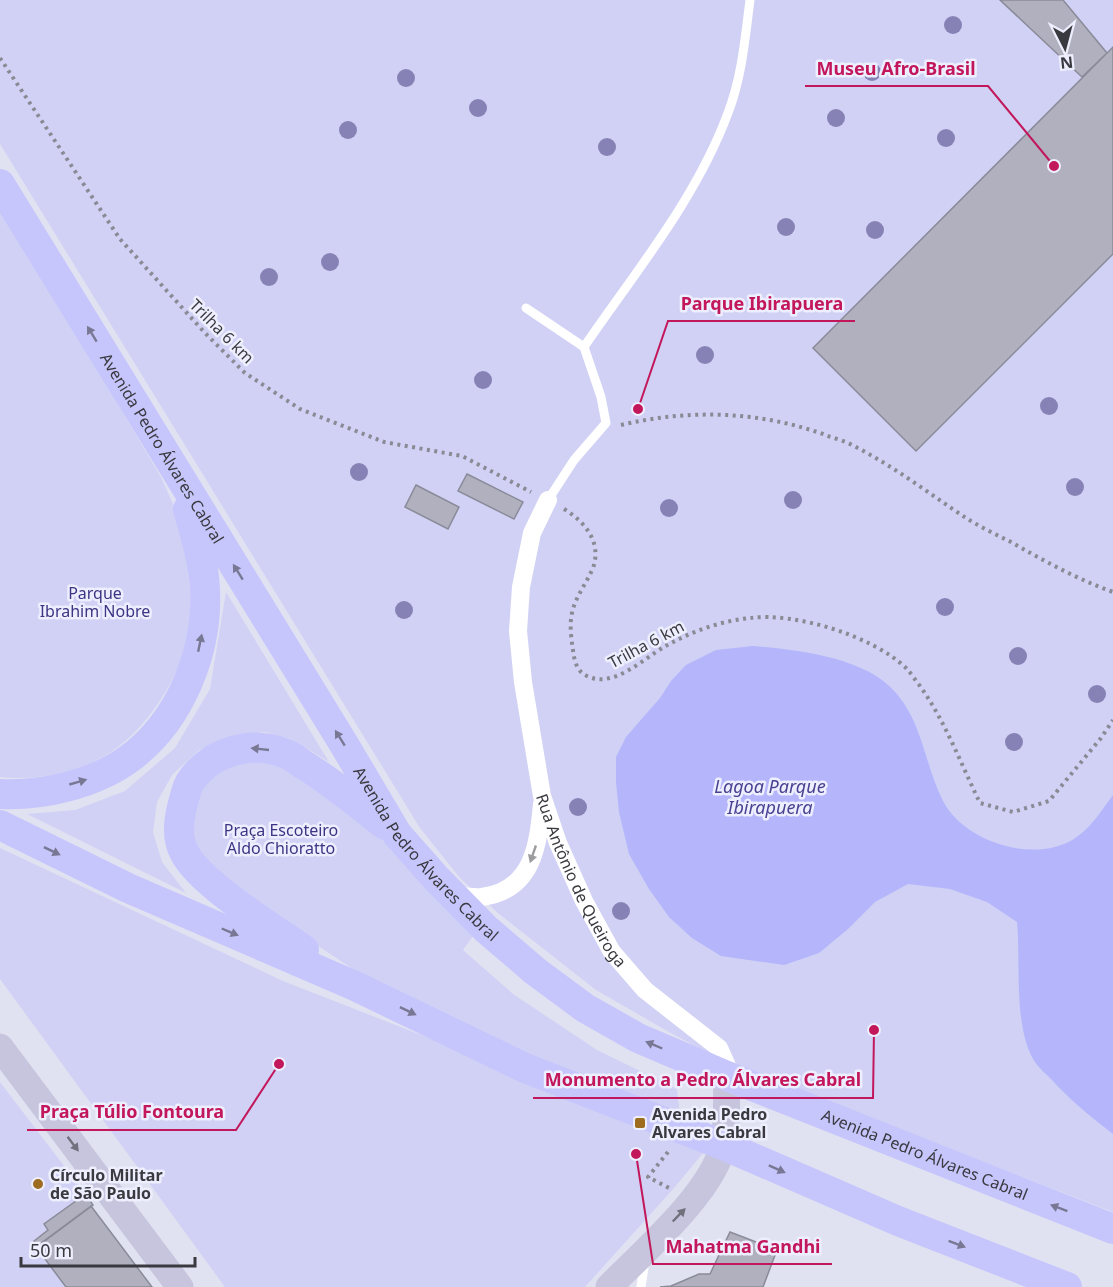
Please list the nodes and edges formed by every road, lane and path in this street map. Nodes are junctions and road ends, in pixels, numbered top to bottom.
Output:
1 (750, 0) edge
2 (0, 58) edge
3 (0, 184) edge
4 (526, 308) dead end
5 (584, 347) junction
6 (596, 436) junction
7 (178, 476) junction
8 (527, 490) dead end
9 (548, 500) joint
10 (578, 518) dead end
11 (1113, 592) edge
12 (1113, 720) edge
13 (0, 794) edge
14 (542, 796) junction
15 (0, 825) edge
16 (397, 834) junction
17 (453, 895) junction
18 (355, 986) junction
19 (0, 1047) edge
20 (727, 1076) junction
21 (686, 1131) junction
22 (723, 1145) junction
23 (693, 1201) junction
24 (1113, 1229) edge
25 (648, 1247) junction
26 (180, 1287) edge
27 (609, 1287) edge
28 (641, 1287) edge
29 (1067, 1287) edge

1 - 5 lane
2 - 8 path, Trilha 6 km
7 -> 3 main road, Avenida Pedro Álvares Cabral
4 - 5 lane
5 - 6 lane
6 - 9 lane
6 - 11 path
13 -> 7 main road
16 -> 7 main road, Avenida Pedro Álvares Cabral
9 - 14 street
10 - 12 path, Trilha 6 km
14 -> 17 street, Rua Antônio de Queiroga
14 - 20 street, Rua Antônio de Queiroga
15 -> 18 main road
16 - 17 main road, Avenida Pedro Álvares Cabral
16 -> 18 main road
20 -> 17 main road, Avenida Pedro Álvares Cabral
18 -> 21 main road
19 -> 26 street
20 - 22 street
24 -> 20 main road, Avenida Pedro Álvares Cabral
21 - 22 main road
21 - 23 path
22 - 23 street
22 -> 29 main road
25 -> 23 street
25 - 27 street
25 - 28 lane

